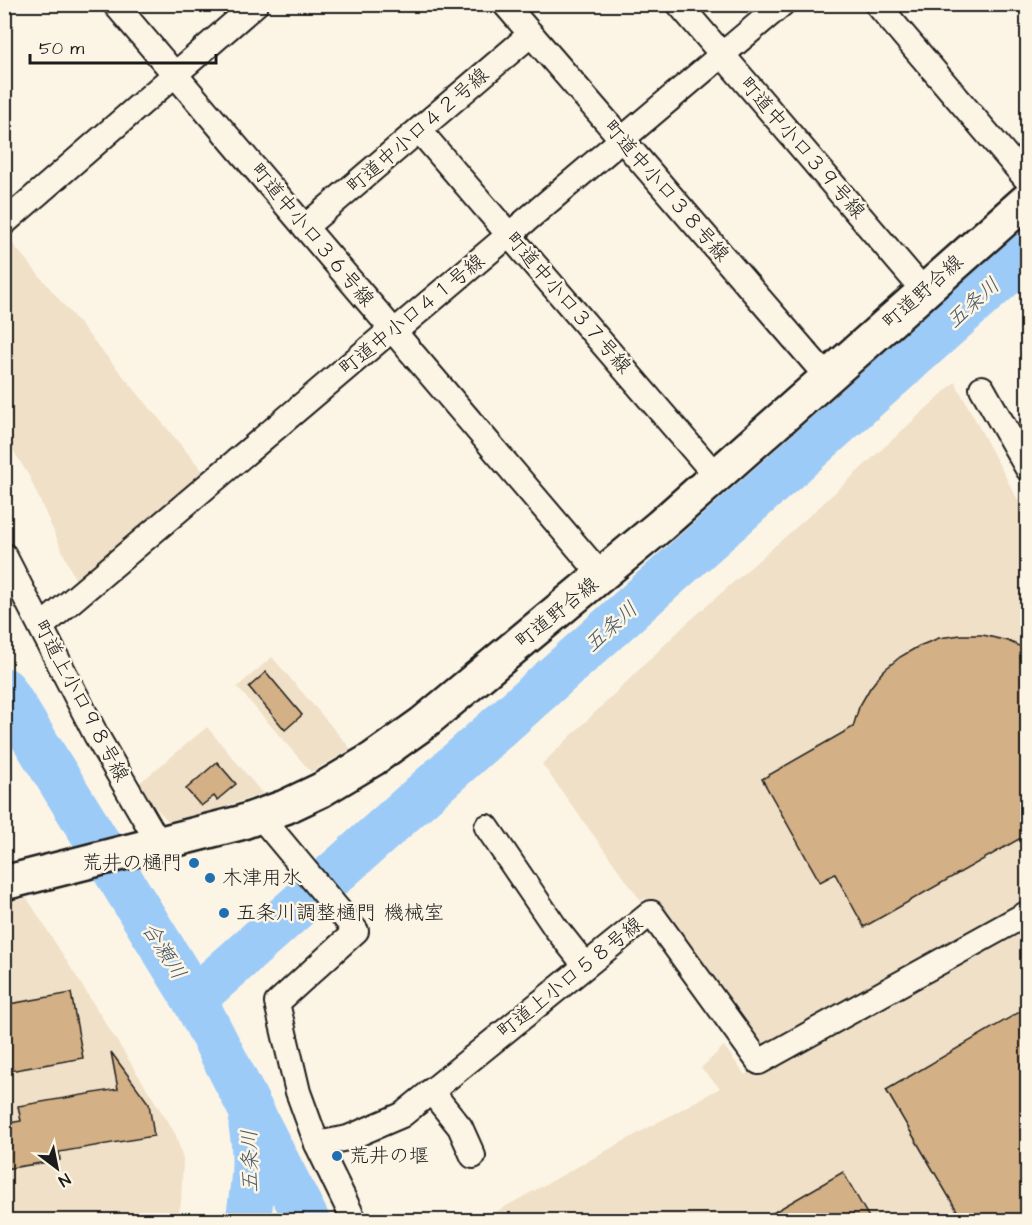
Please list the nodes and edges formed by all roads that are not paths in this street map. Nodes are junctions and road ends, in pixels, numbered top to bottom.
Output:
1 (115, 4) edge
2 (256, 4) edge
3 (505, 4) edge
4 (679, 4) edge
5 (782, 4) edge
6 (877, 4) edge
7 (531, 34) junction
8 (722, 55) junction
9 (174, 74) junction
10 (419, 129) junction
11 (622, 140) junction
12 (1028, 181) edge
13 (1028, 199) edge
14 (4, 223) edge
15 (305, 227) junction
16 (509, 235) junction
17 (924, 291) junction
18 (392, 329) junction
19 (828, 378) junction
20 (981, 388) dead end
21 (1028, 469) edge
22 (717, 477) junction
23 (4, 555) edge
24 (602, 576) junction
25 (42, 626) junction
26 (260, 816) junction
27 (488, 827) dead end
28 (158, 845) junction
29 (4, 883) edge
30 (1028, 913) edge
31 (585, 965) junction
32 (431, 1091) junction
33 (316, 1144) junction
34 (473, 1156) dead end
35 (354, 1221) edge

1 - 9 street, 町道中小口３６号線
2 - 9 street
3 - 7 street, 町道中小口３８号線
4 - 8 street, 町道中小口３９号線
5 - 8 street, 町道中小口４１号線
6 - 12 street
7 - 10 street, 町道中小口４２号線
7 - 11 street, 町道中小口３８号線
8 - 11 street, 町道中小口４１号線
8 - 17 street, 町道中小口３９号線
9 - 14 street
9 - 15 street, 町道中小口３６号線
10 - 15 street, 町道中小口４２号線
10 - 16 street, 町道中小口３７号線
11 - 16 street, 町道中小口４１号線
11 - 19 street, 町道中小口３８号線
13 - 17 street, 町道野合線
15 - 18 street, 町道中小口３６号線
16 - 18 street, 町道中小口４１号線
16 - 22 street, 町道中小口３７号線
17 - 19 street, 町道野合線
18 - 24 street, 町道中小口３６号線
18 - 25 street, 町道中小口４１号線
19 - 22 street, 町道野合線
20 - 21 street
22 - 24 street, 町道野合線
23 - 25 street, 町道上小口９８号線
24 - 26 street, 町道野合線
25 - 28 street, 町道上小口９８号線
26 - 28 street, 町道野合線
26 - 33 street
27 - 31 street
28 - 29 street, 町道野合線
30 - 31 street, 町道上小口５８号線
31 - 32 street, 町道上小口５８号線
32 - 33 street, 町道上小口５８号線
32 - 34 street
33 - 35 street

